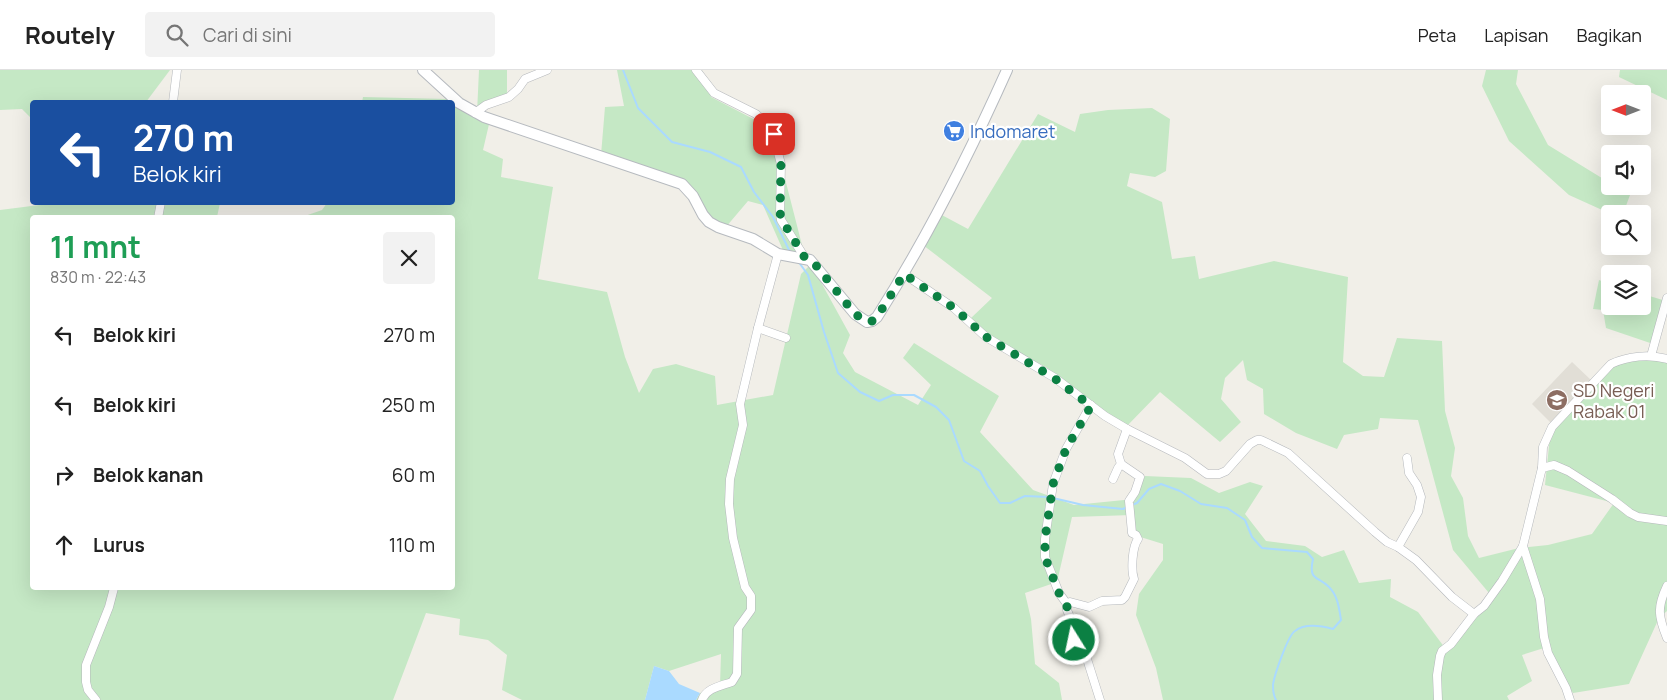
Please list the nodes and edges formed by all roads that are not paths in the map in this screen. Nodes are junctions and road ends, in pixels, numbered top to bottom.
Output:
1 (177, 70) edge
2 (423, 70) edge
3 (547, 70) edge
4 (696, 70) edge
5 (1007, 70) edge
6 (173, 100) edge
7 (475, 113) junction
8 (783, 255) junction
9 (803, 258) junction
10 (904, 274) junction
11 (1667, 298) edge
12 (758, 328) junction
13 (786, 338) dead end
14 (1651, 356) junction
15 (1667, 359) edge
16 (1091, 406) junction
17 (1127, 429) junction
18 (1407, 458) dead end
19 (1121, 464) junction
20 (1542, 468) junction
21 (1114, 479) dead end
22 (1667, 521) edge
23 (1523, 546) junction
24 (1398, 547) junction
25 (1667, 586) edge
26 (114, 590) edge
27 (1067, 604) junction
28 (1474, 614) junction
29 (1667, 638) edge
30 (96, 700) edge
31 (702, 700) edge
32 (1100, 700) edge
33 (1438, 700) edge
34 (1570, 700) edge

1 - 6 street
2 - 7 main road
3 - 7 street
4 - 9 street
5 - 10 main road
7 - 8 main road
8 - 9 main road
8 - 12 street
9 - 10 main road
10 - 16 street
11 - 14 street
12 - 13 street
12 - 31 street
14 - 15 street
14 - 20 street
16 - 17 street
16 - 27 street
17 - 19 street
17 - 24 street
18 - 24 street
19 - 21 street
19 - 27 street
20 - 22 street
20 - 23 street
23 - 28 street
23 - 34 street
24 - 28 street
25 - 29 street
26 - 30 street
27 - 32 street
28 - 33 street

